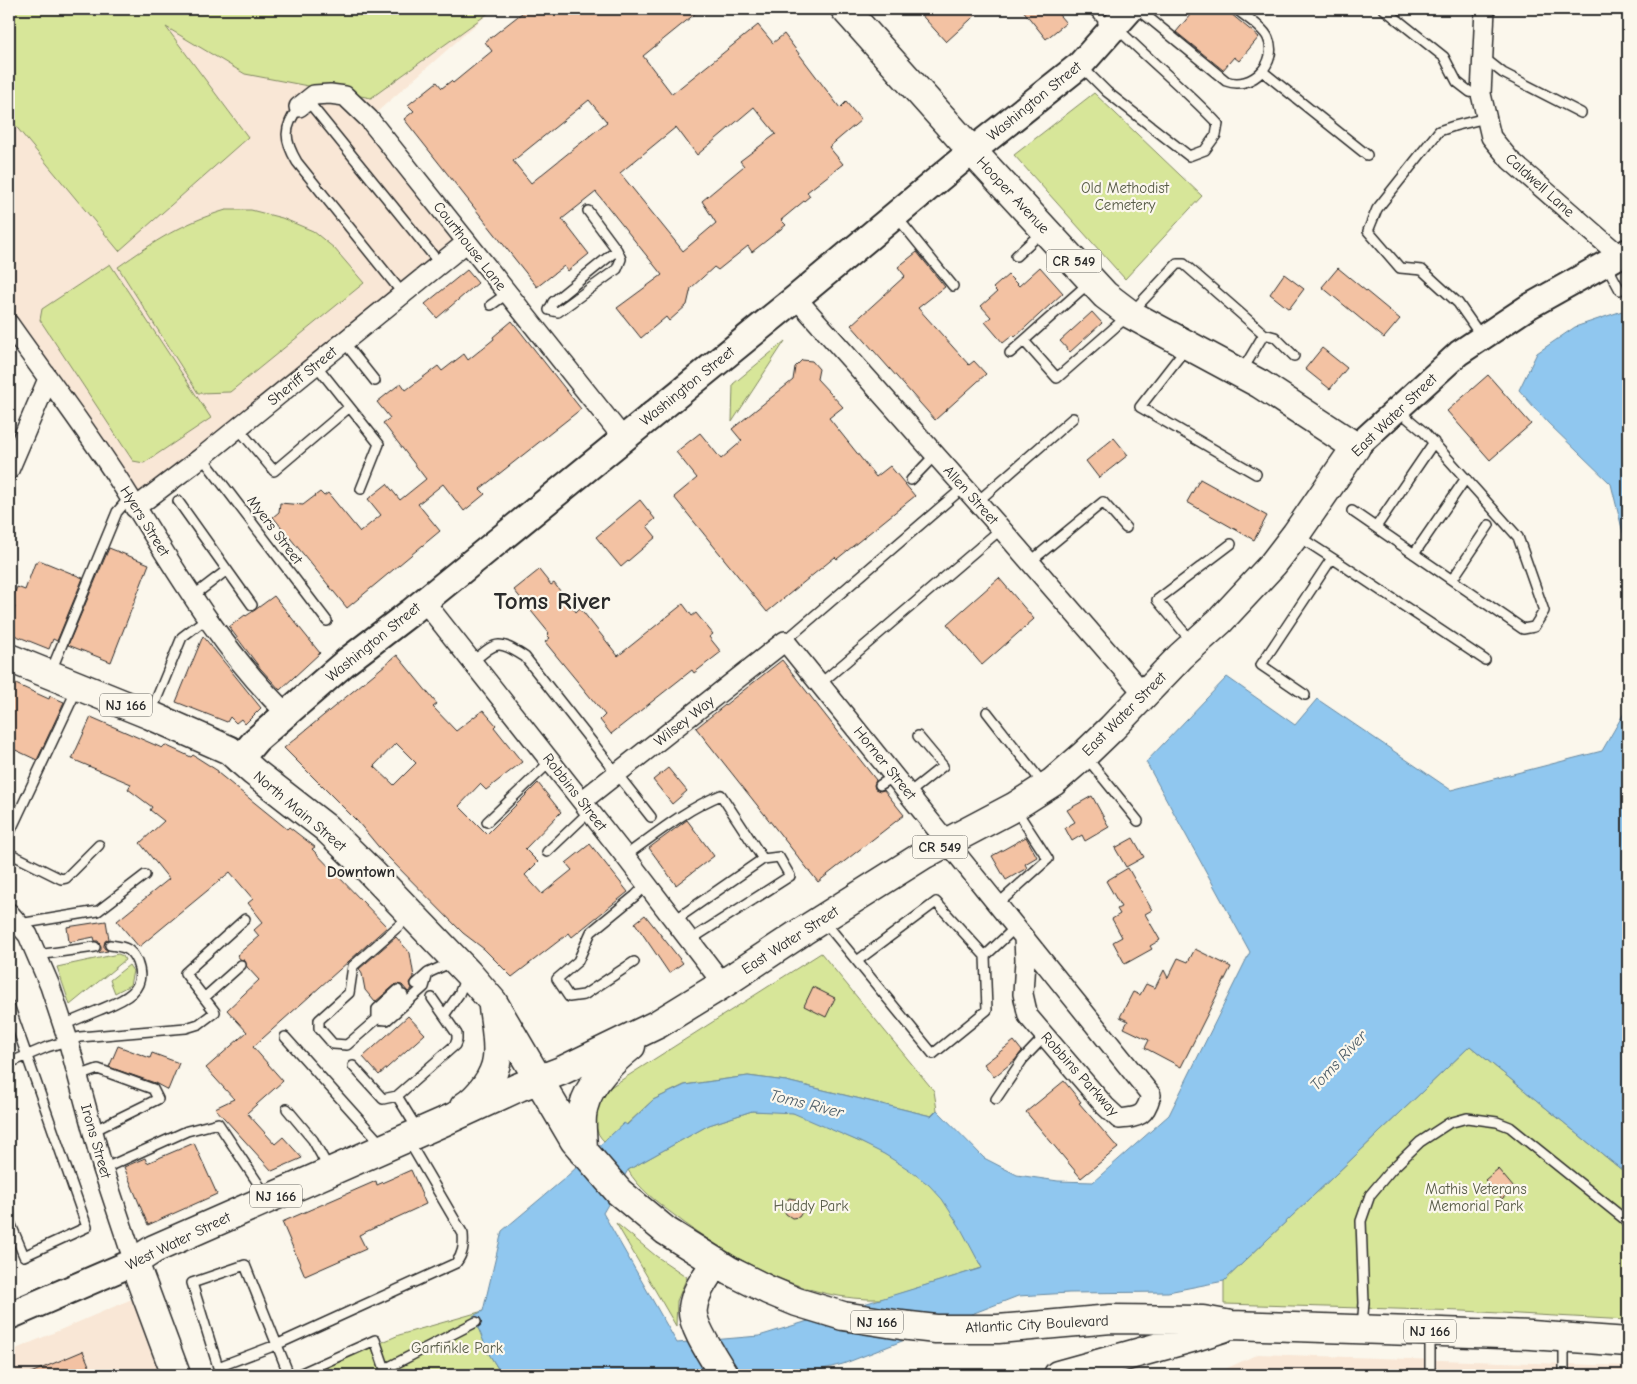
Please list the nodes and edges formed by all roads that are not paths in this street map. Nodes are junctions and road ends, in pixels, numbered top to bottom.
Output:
1 (846, 9) edge
2 (1093, 9) edge
3 (1138, 9) edge
4 (1236, 9) edge
5 (1384, 9) edge
6 (1485, 9) edge
7 (1117, 23) edge
8 (1483, 57) junction
9 (1080, 66) junction
10 (1262, 71) junction
11 (1481, 94) junction
12 (303, 104) junction
13 (1581, 113) dead end
14 (1486, 118) junction
15 (972, 150) junction
16 (1367, 154) dead end
17 (588, 211) dead end
18 (895, 215) junction
19 (1045, 230) junction
20 (467, 242) junction
21 (617, 250) junction
22 (1016, 256) dead end
23 (1618, 257) edge
24 (440, 264) junction
25 (1092, 281) junction
26 (953, 286) dead end
27 (1620, 290) dead end
28 (508, 293) junction
29 (404, 294) junction
30 (796, 298) junction
31 (491, 305) dead end
32 (1130, 314) junction
33 (540, 316) junction
34 (9, 324) edge
35 (1264, 334) junction
36 (1482, 337) junction
37 (1024, 341) junction
38 (344, 342) junction
39 (1188, 346) junction
40 (1010, 353) dead end
41 (1294, 356) dead end
42 (316, 364) junction
43 (1241, 373) junction
44 (48, 379) junction
45 (376, 381) dead end
46 (1397, 409) junction
47 (346, 410) dead end
48 (1073, 418) dead end
49 (238, 428) junction
50 (623, 438) junction
51 (1434, 442) junction
52 (1356, 447) junction
53 (935, 455) junction
54 (202, 457) junction
55 (9, 470) edge
56 (1256, 474) dead end
57 (1466, 478) junction
58 (911, 480) dead end
59 (964, 487) junction
60 (361, 490) dead end
61 (178, 501) dead end
62 (977, 502) junction
63 (133, 503) junction
64 (1352, 511) dead end
65 (1489, 525) dead end
66 (1376, 527) junction
67 (1006, 528) junction
68 (1126, 528) dead end
69 (1296, 534) junction
70 (1231, 544) dead end
71 (1414, 554) junction
72 (1332, 558) junction
73 (1030, 562) junction
74 (227, 570) junction
75 (1452, 580) junction
76 (193, 596) junction
77 (424, 601) junction
78 (252, 605) dead end
79 (207, 618) junction
80 (327, 621) dead end
81 (785, 641) junction
82 (1194, 644) junction
83 (9, 658) edge
84 (1485, 660) dead end
85 (472, 662) junction
86 (50, 674) junction
87 (820, 684) junction
88 (78, 686) junction
89 (1145, 695) junction
90 (1305, 696) dead end
91 (986, 712) dead end
92 (287, 714) junction
93 (150, 715) junction
94 (918, 736) dead end
95 (1084, 755) junction
96 (240, 760) junction
97 (551, 761) junction
98 (617, 774) junction
99 (1045, 787) junction
100 (909, 793) junction
101 (586, 806) junction
102 (1014, 807) junction
103 (651, 817) dead end
104 (1138, 821) dead end
105 (488, 822) dead end
106 (9, 834) edge
107 (949, 842) junction
108 (98, 845) dead end
109 (547, 852) dead end
110 (9, 853) edge
111 (625, 856) junction
112 (763, 859) junction
113 (145, 875) dead end
114 (647, 884) junction
115 (998, 904) junction
116 (412, 914) junction
117 (14, 918) edge
118 (245, 919) dead end
119 (822, 919) junction
120 (675, 920) junction
121 (1020, 932) junction
122 (690, 940) junction
123 (110, 945) dead end
124 (95, 947) dead end
125 (37, 955) junction
126 (985, 956) junction
127 (634, 962) dead end
128 (857, 962) junction
129 (241, 965) dead end
130 (462, 966) junction
131 (428, 973) junction
132 (415, 980) dead end
133 (723, 984) junction
134 (401, 992) dead end
135 (204, 998) junction
136 (432, 998) dead end
137 (493, 1002) junction
138 (9, 1005) edge
139 (445, 1014) junction
140 (377, 1019) junction
141 (12, 1020) edge
142 (658, 1024) junction
143 (65, 1033) junction
144 (1045, 1036) junction
145 (285, 1037) dead end
146 (26, 1055) junction
147 (9, 1063) edge
148 (353, 1066) dead end
149 (78, 1076) junction
150 (540, 1080) junction
151 (398, 1096) junction
152 (996, 1099) dead end
153 (287, 1109) dead end
154 (93, 1131) junction
155 (413, 1135) junction
156 (583, 1152) junction
157 (103, 1168) junction
158 (331, 1172) junction
159 (268, 1199) junction
160 (9, 1220) edge
161 (1628, 1222) edge
162 (134, 1262) junction
163 (716, 1262) junction
164 (9, 1316) edge
165 (476, 1322) dead end
166 (1232, 1324) junction
167 (1362, 1328) junction
168 (1430, 1331) junction
169 (1564, 1337) junction
170 (1628, 1342) edge
171 (276, 1345) junction
172 (386, 1372) edge
173 (176, 1375) edge
174 (288, 1375) edge
175 (297, 1375) edge
176 (724, 1375) edge
177 (1058, 1375) edge
178 (1430, 1375) edge
179 (1564, 1375) edge

1 - 15 main road, Hooper Avenue / CR 549
2 - 7 lane
3 - 10 lane
4 - 10 lane
5 - 11 lane
6 - 8 street, Caldwell Lane
7 - 9 main road, Washington Street
7 - 9 lane
8 - 11 street, Caldwell Lane
8 - 13 lane
9 - 15 main road, Washington Street
10 - 16 lane
11 - 14 street, Caldwell Lane
12 - 20 street, Courthouse Lane
12 - 24 lane
12 - 29 lane
14 - 23 street, Caldwell Lane
14 - 36 lane
15 - 18 main road, Washington Street
15 - 19 main road, Hooper Avenue / CR 549
17 - 21 lane
18 - 26 lane
18 - 30 main road, Washington Street
19 - 22 lane
19 - 25 main road, Hooper Avenue / CR 549
20 - 24 street, Sheriff Street
20 - 28 street, Courthouse Lane
21 - 33 lane
21 - 33 lane
23 - 27 lane
23 - 36 street, East Water Street
24 - 29 street, Sheriff Street
25 - 32 main road, Hooper Avenue / CR 549
25 - 37 lane
28 - 31 lane
28 - 33 street, Courthouse Lane
29 - 38 street, Sheriff Street
30 - 50 main road, Washington Street
30 - 53 street, Allen Street
32 - 35 lane
32 - 37 lane
32 - 39 main road, Hooper Avenue / CR 549
33 - 50 street, Courthouse Lane
34 - 44 street, Hyers Street
35 - 41 lane
35 - 43 lane
36 - 46 street, East Water Street
37 - 40 lane
38 - 42 street, Sheriff Street
38 - 45 lane
39 - 43 main road, Hooper Avenue / CR 549
39 - 56 lane
42 - 49 street, Sheriff Street
42 - 60 lane
43 - 52 main road, Hooper Avenue / CR 549
44 - 55 street
44 - 63 street, Hyers Street
46 - 51 lane
46 - 52 street, East Water Street
47 - 49 lane
48 - 62 lane
49 - 54 street, Sheriff Street
50 - 77 main road, Washington Street
51 - 57 lane
51 - 66 lane
52 - 69 main road, East Water Street / CR 549
53 - 58 lane
53 - 59 street, Allen Street
54 - 63 street, Sheriff Street
54 - 80 lane, Myers Street
57 - 71 lane
57 - 75 lane
59 - 62 street, Allen Street
59 - 81 lane
61 - 74 lane
62 - 67 street, Allen Street
63 - 76 street, Hyers Street
63 - 86 lane
64 - 66 lane
65 - 75 lane
66 - 71 lane
67 - 73 street, Allen Street
67 - 87 lane
68 - 73 lane
69 - 72 lane
69 - 82 main road, East Water Street / CR 549
70 - 82 lane
71 - 75 lane
72 - 84 lane
72 - 90 lane
73 - 89 street, Allen Street
74 - 76 lane
74 - 78 lane
76 - 79 street, Hyers Street
77 - 85 street, Robbins Street
77 - 92 main road, Washington Street
79 - 92 street, Hyers Street
79 - 93 lane
81 - 87 street, Horner Street
81 - 98 street, Wilsey Way
82 - 89 main road, East Water Street / CR 549
83 - 86 main road, North Main Street / NJ 166
85 - 97 street, Robbins Street
85 - 98 lane
86 - 88 main road, North Main Street / NJ 166
87 - 100 street, Horner Street
88 - 93 main road, North Main Street / NJ 166
88 - 106 lane
89 - 95 main road, East Water Street / CR 549
91 - 99 lane
92 - 96 main road, Washington Street
93 - 96 main road, North Main Street / NJ 166
94 - 100 lane
95 - 99 main road, East Water Street / CR 549
95 - 104 lane
96 - 116 main road, North Main Street / NJ 166
97 - 101 street, Robbins Street
97 - 105 lane
98 - 101 street, Wilsey Way
98 - 103 lane
99 - 102 main road, East Water Street / CR 549
100 - 107 street, Horner Street
101 - 109 lane
101 - 111 street, Robbins Street
102 - 107 main road, East Water Street / CR 549
102 - 115 lane
107 - 115 street, Robbins Parkway
107 - 119 main road, East Water Street / CR 549
108 - 110 lane
111 - 112 lane
111 - 114 street, Robbins Street
112 - 120 lane
112 - 122 lane
113 - 117 lane
114 - 120 street, Robbins Street
114 - 127 lane
115 - 121 street, Robbins Parkway
116 - 130 main road, North Main Street / NJ 166
116 - 140 lane
117 - 125 street, Irons Street
118 - 135 lane
119 - 128 lane
119 - 133 main road, East Water Street / CR 549
120 - 122 street, Robbins Street
121 - 126 lane
121 - 144 street, Robbins Parkway
121 - 144 street, Robbins Parkway
122 - 133 street, Robbins Street
123 - 143 lane
124 - 125 lane
125 - 143 street, Irons Street
126 - 128 lane
126 - 128 lane
129 - 135 lane
130 - 131 lane
130 - 137 main road, North Main Street / NJ 166
130 - 139 lane
131 - 132 lane
131 - 140 lane
133 - 142 main road, East Water Street / CR 549
134 - 140 lane
135 - 143 lane
136 - 139 lane
137 - 150 main road, North Main Street / NJ 166
137 - 155 main road
138 - 141 lane
139 - 151 lane
141 - 146 lane
142 - 150 main road, East Water Street / CR 549
142 - 156 main road
143 - 146 lane
143 - 149 street, Irons Street
144 - 152 lane
145 - 155 lane
146 - 147 lane
146 - 160 lane
148 - 151 lane
149 - 154 street, Irons Street
149 - 154 lane
150 - 155 main road, West Water Street / NJ 166
150 - 156 main road, Atlantic City Boulevard / NJ 166
151 - 155 lane
153 - 158 lane
154 - 157 street, Irons Street
155 - 158 main road, West Water Street / NJ 166
155 - 171 lane
156 - 163 main road, Atlantic City Boulevard / NJ 166
157 - 159 lane
157 - 162 street, Irons Street
158 - 159 main road, West Water Street / NJ 166
159 - 162 main road, West Water Street / NJ 166
161 - 167 lane
162 - 164 main road, West Water Street
162 - 173 main road, Irons Street
163 - 166 main road, Atlantic City Boulevard / NJ 166
163 - 176 main road
165 - 172 lane
166 - 167 main road, Atlantic City Boulevard / NJ 166
166 - 177 main road, NJ 166
167 - 168 main road, Atlantic City Boulevard / NJ 166
168 - 169 main road, Atlantic City Boulevard / NJ 166
168 - 178 lane
169 - 170 main road, Atlantic City Boulevard / NJ 166
169 - 179 lane
171 - 171 lane
171 - 174 lane
172 - 175 lane

